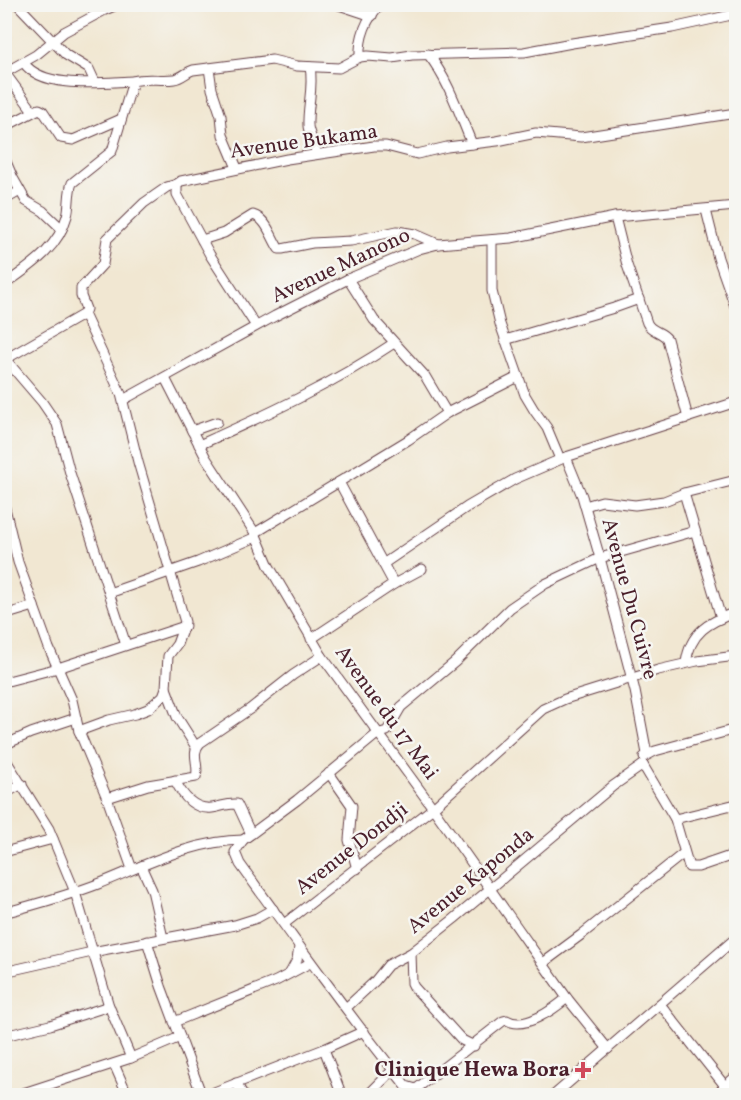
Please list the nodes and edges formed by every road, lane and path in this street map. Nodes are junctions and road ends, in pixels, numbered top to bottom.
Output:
1 (17, 4) edge
2 (119, 4) edge
3 (336, 4) edge
4 (381, 4) edge
5 (736, 14) edge
6 (372, 16) junction
7 (52, 41) junction
8 (428, 54) junction
9 (360, 57) junction
10 (24, 63) junction
11 (310, 67) junction
12 (209, 68) junction
13 (5, 73) edge
14 (133, 81) junction
15 (95, 82) junction
16 (33, 111) junction
17 (736, 113) edge
18 (121, 119) junction
19 (4, 128) edge
20 (472, 144) junction
21 (316, 154) junction
22 (4, 157) edge
23 (237, 168) junction
24 (177, 184) junction
25 (20, 191) junction
26 (4, 200) edge
27 (736, 206) edge
28 (706, 210) junction
29 (615, 217) junction
30 (62, 229) junction
31 (202, 240) junction
32 (492, 240) junction
33 (438, 244) junction
34 (348, 279) junction
35 (4, 285) edge
36 (639, 299) junction
37 (736, 309) edge
38 (84, 314) junction
39 (256, 326) junction
40 (506, 340) junction
41 (394, 343) junction
42 (5, 360) edge
43 (518, 377) junction
44 (165, 378) junction
45 (123, 400) junction
46 (736, 402) edge
47 (447, 413) junction
48 (688, 418) junction
49 (217, 422) dead end
50 (192, 431) junction
51 (199, 445) junction
52 (563, 458) junction
53 (736, 480) edge
54 (339, 482) junction
55 (684, 493) junction
56 (4, 504) edge
57 (585, 506) junction
58 (695, 531) junction
59 (256, 535) junction
60 (15, 549) junction
61 (4, 552) edge
62 (600, 558) junction
63 (383, 564) junction
64 (422, 569) dead end
65 (169, 571) junction
66 (394, 584) junction
67 (109, 593) junction
68 (34, 606) junction
69 (736, 612) edge
70 (4, 615) edge
71 (721, 618) junction
72 (184, 626) junction
73 (311, 639) junction
74 (126, 645) junction
75 (322, 656) junction
76 (736, 656) edge
77 (686, 663) junction
78 (58, 668) junction
79 (632, 677) junction
80 (4, 682) edge
81 (166, 688) junction
82 (76, 718) junction
83 (736, 729) edge
84 (79, 731) junction
85 (377, 734) junction
86 (4, 745) edge
87 (196, 747) junction
88 (647, 754) junction
89 (4, 757) edge
90 (643, 765) junction
91 (329, 772) junction
92 (175, 780) junction
93 (22, 784) junction
94 (4, 794) edge
95 (107, 798) junction
96 (736, 804) edge
97 (433, 808) junction
98 (675, 819) junction
99 (247, 837) junction
100 (53, 839) junction
101 (4, 852) edge
102 (684, 853) junction
103 (736, 854) edge
104 (136, 867) junction
105 (357, 869) junction
106 (488, 889) junction
107 (75, 892) junction
108 (273, 909) junction
109 (4, 913) edge
110 (284, 924) junction
111 (163, 938) junction
112 (736, 938) edge
113 (147, 941) junction
114 (299, 947) junction
115 (92, 952) junction
116 (411, 953) junction
117 (4, 956) edge
118 (310, 963) junction
119 (543, 963) junction
120 (6, 972) edge
121 (289, 975) junction
122 (567, 998) junction
123 (660, 1004) junction
124 (109, 1006) junction
125 (346, 1008) junction
126 (174, 1022) junction
127 (364, 1031) junction
128 (4, 1036) edge
129 (180, 1037) junction
130 (474, 1046) junction
131 (324, 1049) junction
132 (608, 1049) junction
133 (131, 1058) junction
134 (114, 1064) junction
135 (393, 1070) junction
136 (736, 1076) edge
137 (236, 1083) junction
138 (725, 1086) junction
139 (418, 1092) edge
140 (14, 1095) edge
141 (128, 1095) edge
142 (203, 1095) edge
143 (244, 1095) edge
144 (342, 1095) edge
145 (367, 1095) edge
146 (553, 1095) edge
147 (715, 1095) edge
148 (733, 1095) edge

1 - 7 street
2 - 7 street
3 - 6 street
4 - 6 street
5 - 8 street
6 - 9 street
7 - 10 street
7 - 15 street
8 - 9 street
8 - 20 street
9 - 11 street
10 - 13 street
10 - 15 street
11 - 12 street
11 - 21 street
12 - 14 street
12 - 23 street
13 - 16 street
14 - 15 street
14 - 18 street
16 - 18 street
16 - 19 street
17 - 20 street, Avenue Bukama
18 - 30 street
20 - 21 street, Avenue Bukama
21 - 23 street, Avenue Bukama
22 - 25 street
23 - 24 street, Avenue Bukama
24 - 31 street
24 - 38 street, Avenue Bukama
25 - 26 street
25 - 30 street
27 - 28 street, Avenue Manono
28 - 29 street, Avenue Manono
28 - 37 street
29 - 32 street, Avenue Manono
29 - 36 street
30 - 35 street
31 - 33 street
31 - 39 street
32 - 33 street, Avenue Manono
32 - 40 street, Avenue Du Cuivre
33 - 34 street, Avenue Manono
34 - 39 street, Avenue Manono
34 - 41 street
36 - 40 street
36 - 48 street
38 - 42 street
38 - 45 street
39 - 44 street, Avenue Manono
40 - 43 street, Avenue Du Cuivre
41 - 47 street
41 - 51 street
42 - 67 street
43 - 47 street
43 - 52 street, Avenue Du Cuivre
44 - 45 street, Avenue Manono
44 - 50 street, Avenue du 17 Mai
45 - 65 street
46 - 48 street
47 - 54 street
48 - 52 street
49 - 50 street
50 - 51 street, Avenue du 17 Mai
51 - 59 street, Avenue du 17 Mai
52 - 57 street, Avenue Du Cuivre
52 - 63 street
53 - 55 street
54 - 59 street
54 - 63 street
55 - 57 street
55 - 58 street
56 - 60 street
57 - 62 street, Avenue Du Cuivre
58 - 62 street
58 - 71 street
59 - 65 street
59 - 73 street, Avenue du 17 Mai
60 - 61 street
60 - 68 street
62 - 79 street, Avenue Du Cuivre
62 - 85 street
63 - 66 street
64 - 66 street
65 - 67 street
65 - 72 street
66 - 73 street
67 - 74 street
68 - 70 street
68 - 78 street
69 - 71 street
71 - 77 street
72 - 74 street
72 - 81 street
73 - 75 street, Avenue du 17 Mai
74 - 78 street
75 - 85 street, Avenue du 17 Mai
75 - 87 street
76 - 77 street, Avenue Dondji
77 - 79 street, Avenue Dondji
78 - 80 street
78 - 82 street
79 - 88 street, Avenue Du Cuivre
79 - 97 street, Avenue Dondji
81 - 84 street
81 - 87 street
82 - 84 street
82 - 86 street
83 - 88 street
84 - 95 street
85 - 91 street
85 - 97 street, Avenue du 17 Mai
87 - 92 street
88 - 90 street
89 - 93 street
90 - 98 street
90 - 106 street, Avenue Kaponda
91 - 99 street
91 - 105 street
92 - 95 street
92 - 99 street
93 - 94 street
93 - 100 street
95 - 104 street
96 - 98 street
97 - 105 street, Avenue Dondji
97 - 106 street, Avenue du 17 Mai
98 - 102 street
99 - 104 street
99 - 108 street
100 - 101 street
100 - 107 street
102 - 103 street
102 - 119 street
104 - 107 street
104 - 111 street
105 - 110 street, Avenue Dondji
106 - 116 street, Avenue Kaponda
106 - 119 street, Avenue du 17 Mai
107 - 109 street
107 - 115 street
108 - 110 street
108 - 111 street
110 - 114 street
111 - 113 street
112 - 123 street
113 - 115 street
113 - 126 street
114 - 118 street
114 - 121 street
115 - 120 street
115 - 124 street
116 - 125 street, Avenue Kaponda
116 - 130 street
117 - 120 street
118 - 121 street
118 - 125 street
119 - 122 street, Avenue du 17 Mai
121 - 126 street
122 - 130 street
122 - 132 street, Avenue du 17 Mai
123 - 132 street
123 - 138 street
124 - 128 street
124 - 133 street
125 - 127 street
126 - 129 street
127 - 131 street
127 - 135 street
129 - 133 street
129 - 142 street
130 - 139 street
131 - 137 street
131 - 144 street
132 - 146 street
133 - 134 street
134 - 140 street
134 - 141 street
135 - 139 street
135 - 145 street
136 - 138 street
137 - 142 street
137 - 143 street
138 - 147 street
138 - 148 street

